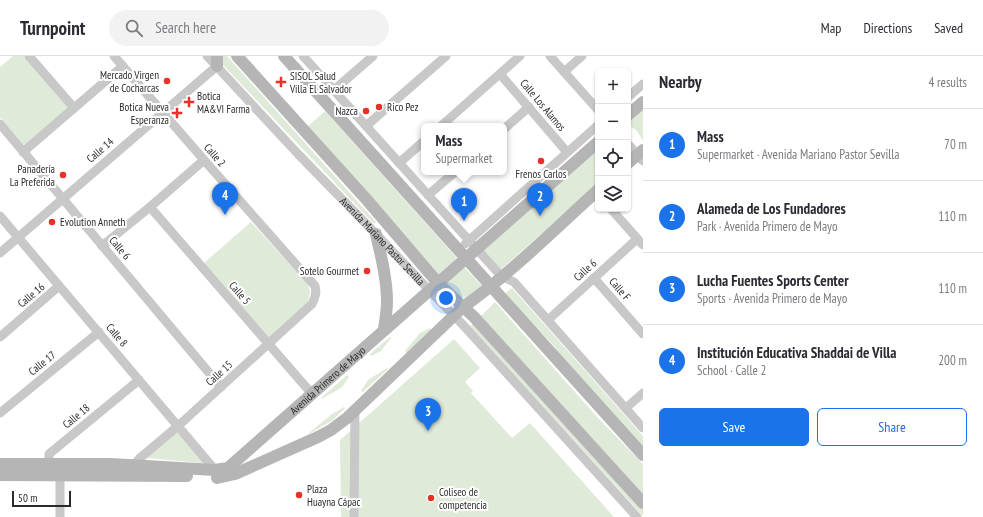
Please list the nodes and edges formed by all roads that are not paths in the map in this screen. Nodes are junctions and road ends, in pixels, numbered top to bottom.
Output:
1 (30, 56) edge
2 (114, 56) edge
3 (207, 56) edge
4 (237, 56) edge
5 (284, 56) edge
6 (304, 56) edge
7 (373, 56) edge
8 (446, 56) edge
9 (520, 56) edge
10 (550, 56) edge
11 (582, 56) edge
12 (217, 61) edge
13 (123, 66) junction
14 (564, 72) junction
15 (500, 74) junction
16 (643, 84) edge
17 (334, 90) junction
18 (631, 95) edge
19 (643, 102) edge
20 (529, 107) junction
21 (595, 107) edge
22 (74, 108) junction
23 (163, 112) junction
24 (631, 112) edge
25 (444, 123) edge
26 (0, 124) edge
27 (366, 126) junction
28 (507, 126) edge
29 (595, 127) edge
30 (421, 144) edge
31 (595, 144) edge
32 (631, 147) edge
33 (23, 152) junction
34 (567, 152) junction
35 (641, 155) edge
36 (204, 160) junction
37 (631, 162) edge
38 (399, 163) junction
39 (451, 175) edge
40 (595, 194) edge
41 (428, 195) junction
42 (62, 198) junction
43 (150, 207) junction
44 (614, 212) edge
45 (0, 216) edge
46 (376, 234) junction
47 (18, 237) junction
48 (640, 242) edge
49 (473, 245) junction
50 (102, 246) junction
51 (0, 253) edge
52 (462, 255) junction
53 (501, 276) junction
54 (594, 278) junction
55 (59, 286) junction
56 (315, 286) joint
57 (490, 286) junction
58 (433, 287) junction
59 (463, 307) junction
60 (454, 316) junction
61 (548, 320) junction
62 (384, 330) junction
63 (99, 332) junction
64 (643, 334) edge
65 (0, 337) edge
66 (268, 344) junction
67 (138, 380) junction
68 (221, 387) junction
69 (643, 393) edge
70 (312, 394) junction
71 (626, 408) junction
72 (355, 410) junction
73 (0, 413) edge
74 (178, 426) junction
75 (643, 428) edge
76 (643, 455) edge
77 (0, 464) edge
78 (56, 468) junction
79 (135, 470) junction
80 (215, 470) junction
81 (0, 475) edge
82 (643, 503) edge
83 (60, 517) edge
84 (354, 517) edge
85 (637, 517) edge

1 - 22 street
2 - 13 street, Calle 2
3 - 12 street, Avenida Mariano Pastor Sevilla
4 - 58 main road, Avenida Mariano Pastor Sevilla
5 - 52 main road
6 - 17 street
7 - 17 street
8 - 27 street
9 - 15 street
10 - 14 street
11 - 14 street
12 - 23 street, Calle 14
12 - 46 street, Avenida Mariano Pastor Sevilla
13 - 22 street
13 - 23 street, Calle 2
14 - 21 street
15 - 20 street, Calle Los Alamos
15 - 25 street
16 - 18 street
17 - 27 street
19 - 24 main road
20 - 28 street
20 - 34 street, Calle Los Alamos
22 - 33 street
23 - 36 street, Calle 2
23 - 42 street, Calle 14
26 - 33 street, Calle 6
27 - 38 street
29 - 34 street, Avenida Primero de Mayo
30 - 38 street
31 - 49 main road, Avenida Primero de Mayo
32 - 35 street
33 - 42 street, Calle 6
34 - 49 street, Avenida Primero de Mayo
35 - 37 main road
36 - 43 street
36 - 56 street, Calle 2
38 - 41 street
39 - 41 street
40 - 53 main road, Avenida Primero de Mayo
41 - 49 street
42 - 47 street, Calle 14
42 - 50 street, Calle 6
43 - 50 street
43 - 66 street, Calle 5
44 - 48 street
45 - 47 street, Calle 8
46 - 58 street, Avenida Mariano Pastor Sevilla
46 - 62 main road
47 - 51 street, Calle 14
47 - 55 street, Calle 8
48 - 54 street, Calle 6
49 - 52 main road, Avenida Primero de Mayo
49 - 53 street
50 - 68 street, Calle 6
52 - 57 main road
52 - 58 main road, Avenida Primero de Mayo
53 - 57 main road, Avenida Primero de Mayo
53 - 61 street
54 - 61 street, Calle 6
54 - 64 street, Calle F
55 - 63 street, Calle 8
55 - 65 street, Calle 16
56 - 66 street, Calle 15
57 - 59 main road, Avenida Primero de Mayo
57 - 76 main road
58 - 59 main road, Avenida Mariano Pastor Sevilla
58 - 60 street, Avenida Mariano Pastor Sevilla
58 - 62 main road, Avenida Primero de Mayo
59 - 60 main road, Avenida Primero de Mayo
59 - 82 main road, Avenida Mariano Pastor Sevilla
60 - 72 main road, Avenida Primero de Mayo
60 - 85 street, Avenida Mariano Pastor Sevilla
61 - 71 street
62 - 70 main road, Avenida Primero de Mayo
63 - 67 street, Calle 8
63 - 73 street, Calle 17
66 - 68 street, Calle 15
66 - 70 street, Calle 5
67 - 74 street, Calle 8
67 - 78 street, Calle 18
68 - 74 street, Calle 15
69 - 71 street
70 - 80 main road, Avenida Primero de Mayo
71 - 75 street
72 - 79 main road, Avenida Primero de Mayo
72 - 84 street
74 - 79 street, Calle 15
74 - 80 street, Calle 8
77 - 78 main road, Avenida Primero de Mayo
78 - 79 main road, Avenida Primero de Mayo
78 - 81 main road, Avenida Primero de Mayo
78 - 83 street
79 - 80 main road, Avenida Primero de Mayo

